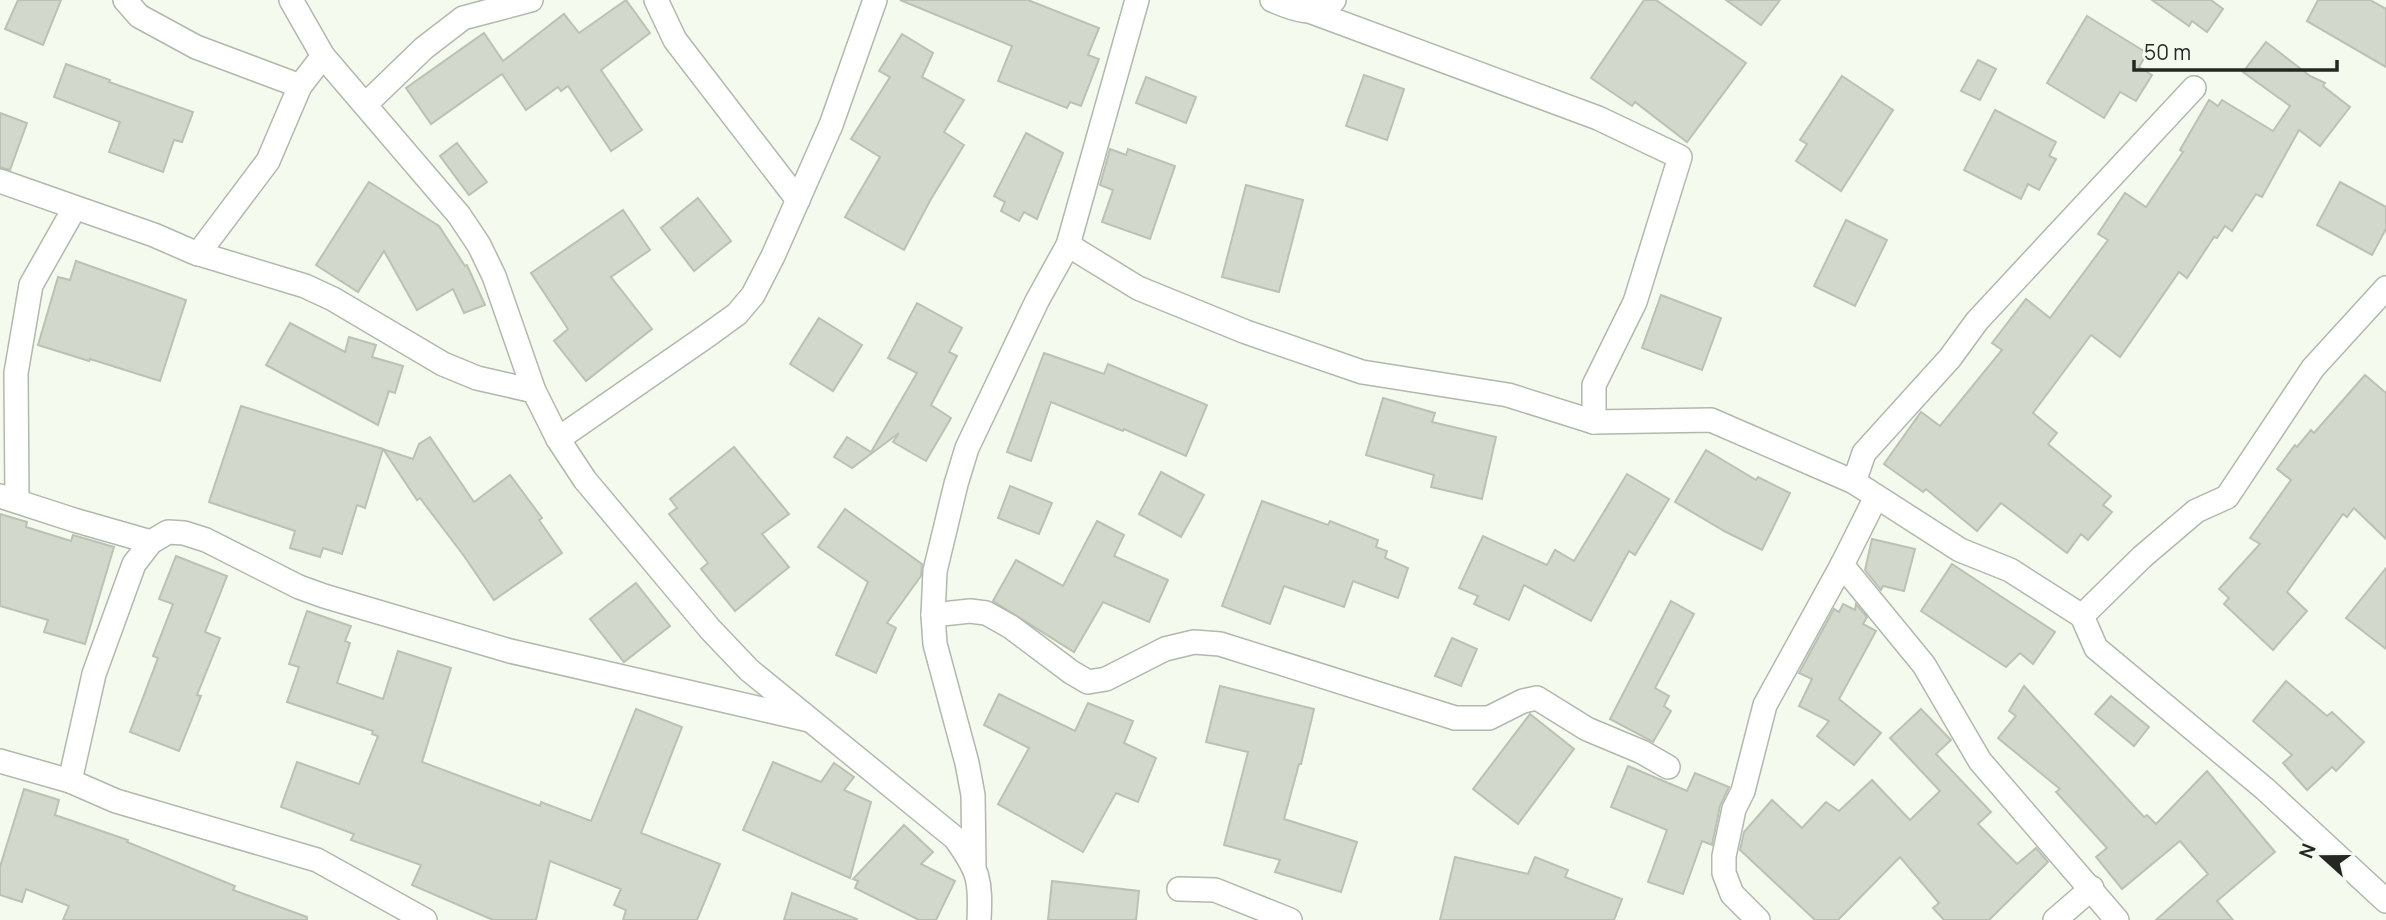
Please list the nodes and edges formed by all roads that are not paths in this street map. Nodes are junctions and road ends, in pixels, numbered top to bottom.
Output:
1 (125, 0) edge
2 (290, 0) edge
3 (531, 0) edge
4 (656, 0) edge
5 (875, 0) edge
6 (1137, 0) edge
7 (1272, 0) edge
8 (1334, 0) edge
9 (1312, 12) junction
10 (323, 56) junction
11 (300, 86) junction
12 (2194, 88) dead end
13 (366, 104) junction
14 (0, 181) edge
15 (798, 200) junction
16 (74, 208) junction
17 (1068, 245) junction
18 (198, 254) junction
19 (2386, 288) edge
20 (534, 391) junction
21 (1594, 422) junction
22 (558, 439) junction
23 (1854, 482) junction
24 (1876, 497) junction
25 (9, 499) edge
26 (151, 542) junction
27 (1842, 565) junction
28 (933, 615) junction
29 (2082, 616) junction
30 (809, 720) junction
31 (0, 761) edge
32 (1668, 767) dead end
33 (70, 781) junction
34 (974, 864) junction
35 (2092, 888) junction
36 (1179, 889) dead end
37 (2386, 901) edge
38 (425, 920) edge
39 (979, 920) edge
40 (1290, 920) edge
41 (1758, 920) edge
42 (2055, 920) edge
43 (2117, 920) edge

1 - 11 street
2 - 10 street
3 - 13 street
4 - 15 street
5 - 15 street
6 - 17 street
7 - 9 street
8 - 9 street
9 - 21 street
10 - 11 street
10 - 13 street
11 - 18 street
12 - 23 street
13 - 20 street
14 - 16 street
15 - 22 street
16 - 18 street
16 - 25 street
17 - 21 street
17 - 28 street
18 - 20 street
19 - 29 street
20 - 22 street
21 - 23 street
22 - 30 street
23 - 24 street
24 - 27 street
24 - 29 street
25 - 26 street
26 - 30 street
26 - 33 street
27 - 35 street
27 - 41 street
28 - 32 street
28 - 34 street
29 - 37 street
30 - 34 street
31 - 33 street
33 - 38 street
34 - 39 street
35 - 42 street
35 - 43 street
36 - 40 street

